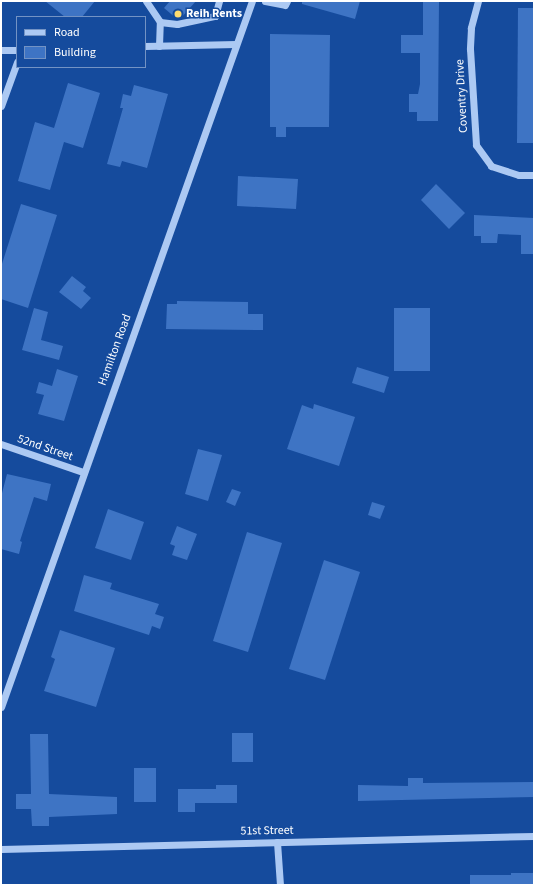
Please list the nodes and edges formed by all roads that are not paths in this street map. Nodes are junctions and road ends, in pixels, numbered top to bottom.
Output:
1 (146, 1) edge
2 (218, 1) edge
3 (252, 1) edge
4 (265, 1) edge
5 (287, 1) edge
6 (478, 1) edge
7 (160, 22) junction
8 (236, 44) junction
9 (146, 46) edge
10 (159, 46) junction
11 (1, 50) edge
12 (16, 50) edge
13 (16, 65) edge
14 (1, 106) edge
15 (534, 175) edge
16 (1, 444) edge
17 (83, 472) junction
18 (1, 706) edge
19 (534, 836) edge
20 (277, 842) junction
21 (1, 849) edge
22 (280, 885) edge

1 - 7 street
2 - 7 street
3 - 8 street, Hamilton Road
4 - 5 street
6 - 15 street, Coventry Drive
7 - 10 street
8 - 10 street
8 - 17 street, Hamilton Road
9 - 10 street
11 - 12 street
13 - 14 street
16 - 17 street, 52nd Street
17 - 18 street, Hamilton Road
19 - 20 street, 51st Street
20 - 21 street, 51st Street
20 - 22 street

